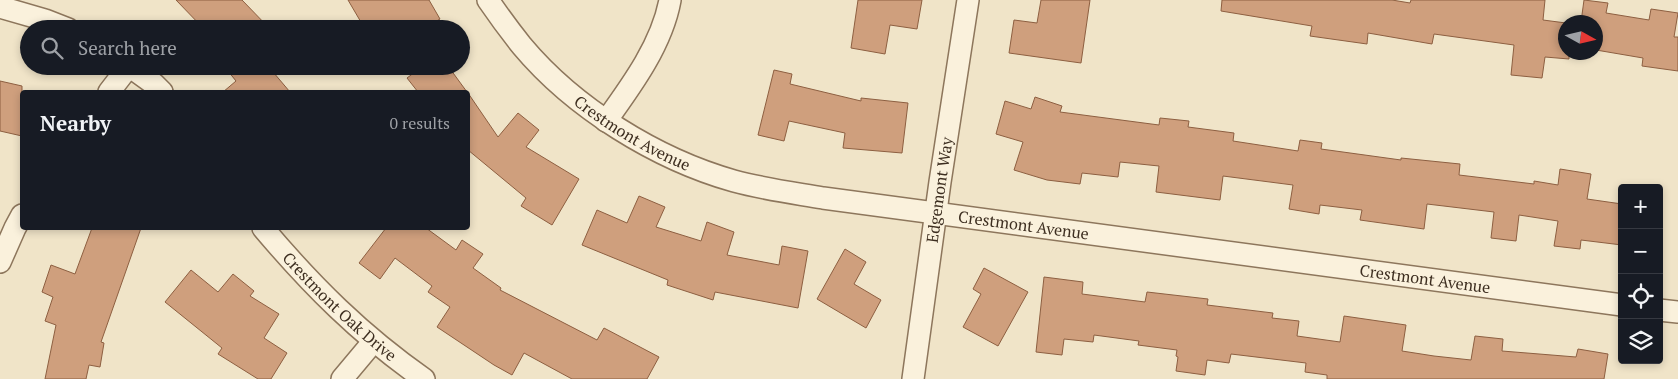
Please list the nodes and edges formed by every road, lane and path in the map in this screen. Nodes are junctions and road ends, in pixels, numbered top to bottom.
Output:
1 (488, 0) edge
2 (670, 0) edge
3 (968, 0) edge
4 (0, 7) edge
5 (45, 20) edge
6 (122, 75) edge
7 (142, 75) edge
8 (111, 90) edge
9 (160, 90) edge
10 (606, 121) junction
11 (935, 213) junction
12 (20, 219) edge
13 (265, 230) edge
14 (0, 262) edge
15 (1618, 304) edge
16 (1663, 310) edge
17 (1678, 312) edge
18 (373, 342) junction
19 (342, 379) edge
20 (424, 379) edge
21 (913, 379) edge

1 - 10 street, Crestmont Avenue
2 - 10 street
3 - 11 street, Edgemont Way
4 - 5 street
6 - 8 street
7 - 9 street
10 - 11 street, Crestmont Avenue
11 - 15 street, Crestmont Avenue
11 - 21 street, Edgemont Way
12 - 14 street
13 - 18 street, Crestmont Oak Drive
16 - 17 street
18 - 19 street
18 - 20 street, Crestmont Oak Drive

